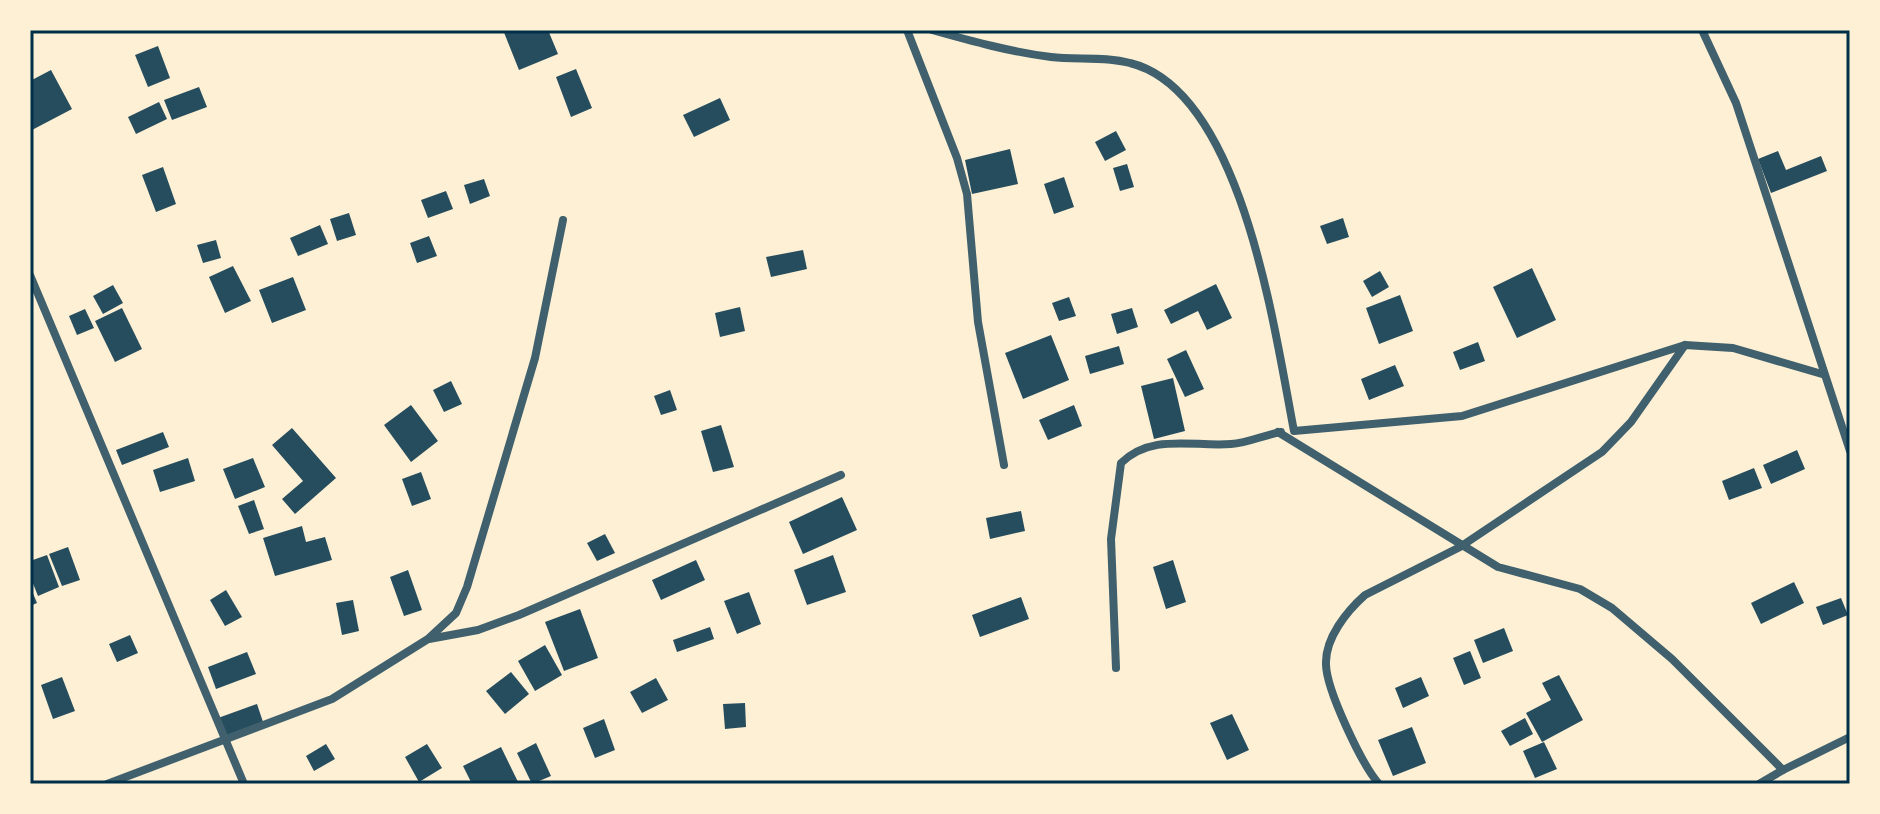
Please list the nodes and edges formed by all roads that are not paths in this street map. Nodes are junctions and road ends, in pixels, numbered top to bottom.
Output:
1 (907, 30) edge
2 (932, 30) edge
3 (1702, 30) edge
4 (563, 220) dead end
5 (30, 275) edge
6 (1685, 345) junction
7 (1822, 374) junction
8 (1294, 431) junction
9 (1278, 432) junction
10 (1850, 451) edge
11 (1004, 465) dead end
12 (841, 475) dead end
13 (1460, 547) junction
14 (428, 639) junction
15 (1116, 668) dead end
16 (1850, 737) edge
17 (228, 740) junction
18 (1783, 770) junction
19 (107, 784) edge
20 (244, 784) edge
21 (1379, 784) edge
22 (1759, 784) edge

1 - 11 street
2 - 8 street
3 - 7 street
4 - 14 street
5 - 17 street
6 - 7 street
6 - 8 street
6 - 13 street
7 - 10 street
8 - 9 street
9 - 13 street
9 - 15 street
12 - 14 street
13 - 18 street
13 - 21 street
14 - 17 street
16 - 18 street
17 - 19 street
17 - 20 street
18 - 22 street

